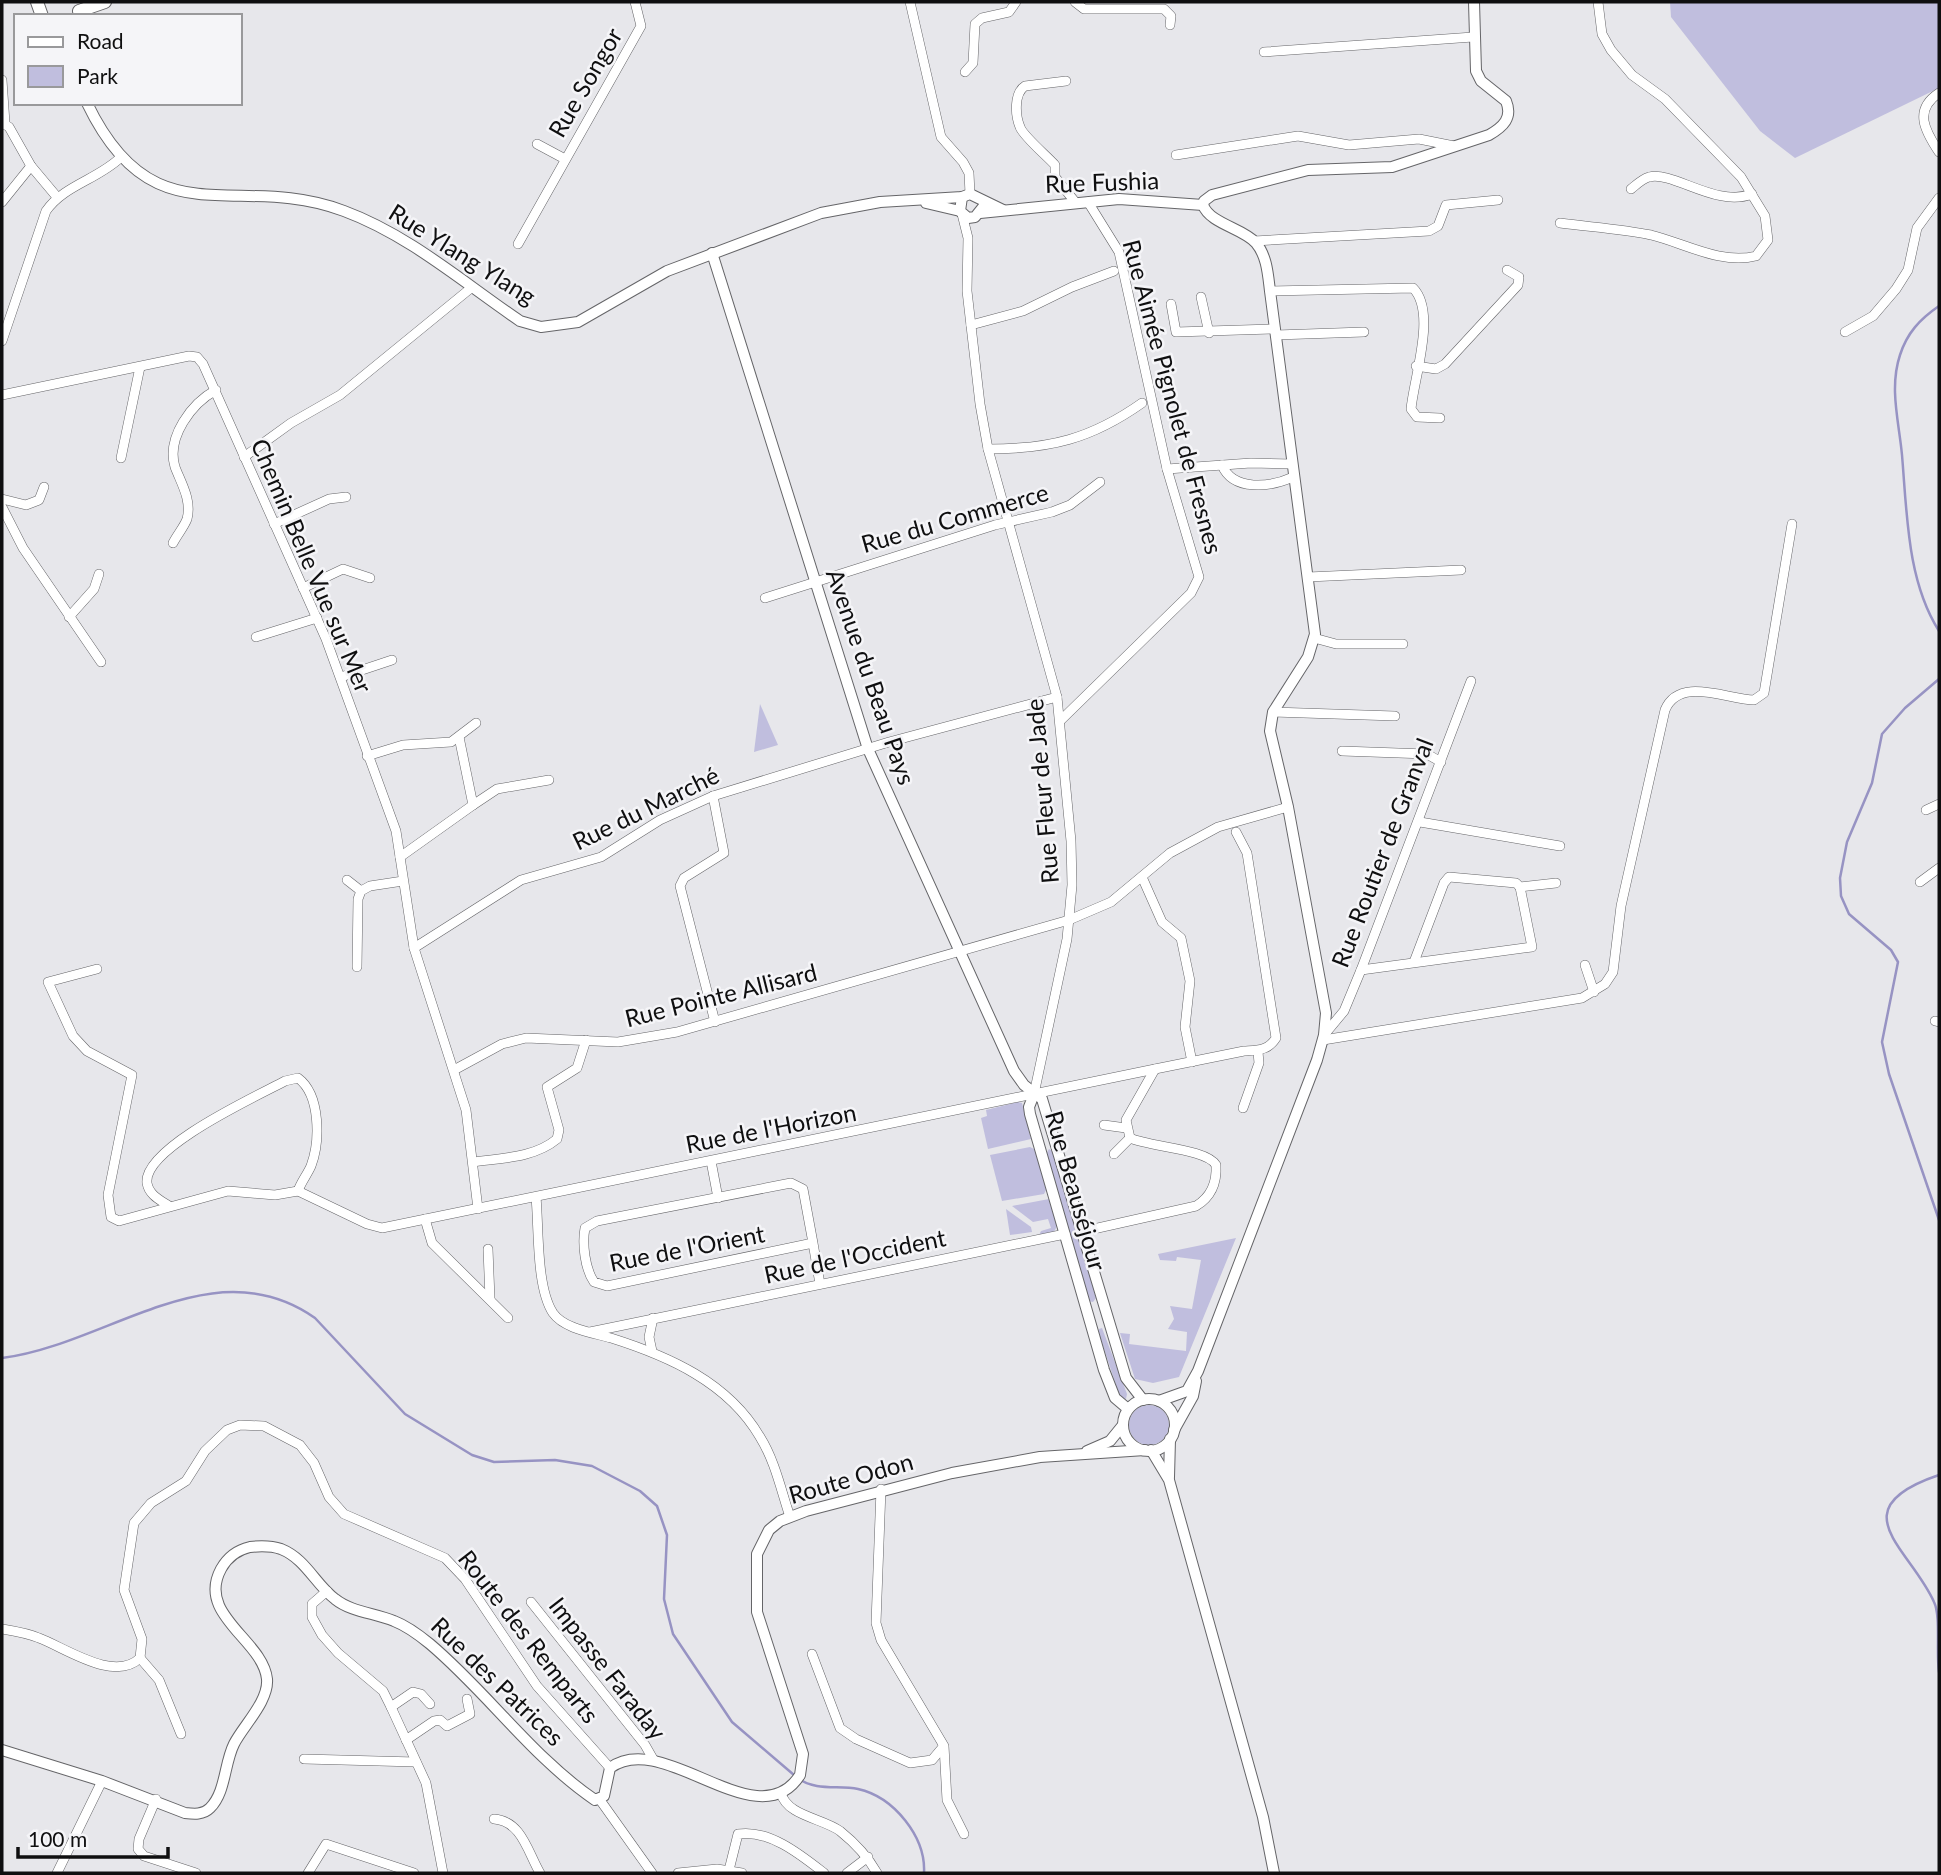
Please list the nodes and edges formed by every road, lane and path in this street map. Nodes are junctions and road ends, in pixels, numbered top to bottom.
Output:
1 (105, 2) edge
2 (635, 2) edge
3 (910, 2) edge
4 (1016, 2) edge
5 (1075, 2) edge
6 (1474, 2) edge
7 (1598, 2) edge
8 (79, 10) edge
9 (1170, 25) dead end
10 (1473, 37) junction
11 (1264, 52) dead end
12 (965, 72) dead end
13 (2, 80) edge
14 (1066, 81) dead end
15 (1939, 93) edge
16 (88, 105) edge
17 (4, 123) edge
18 (537, 144) dead end
19 (1454, 146) junction
20 (1939, 152) edge
21 (1176, 155) dead end
22 (121, 157) junction
23 (565, 159) junction
24 (31, 166) junction
25 (1631, 190) dead end
26 (1752, 194) junction
27 (966, 196) junction
28 (57, 197) junction
29 (1939, 198) edge
30 (916, 200) junction
31 (1498, 200) dead end
32 (2, 202) edge
33 (1088, 202) junction
34 (1076, 203) junction
35 (1203, 205) junction
36 (979, 211) junction
37 (961, 213) junction
38 (1560, 223) dead end
39 (968, 238) junction
40 (1254, 241) junction
41 (518, 244) dead end
42 (712, 253) junction
43 (1507, 270) dead end
44 (1114, 271) dead end
45 (471, 288) junction
46 (1270, 291) junction
47 (1201, 297) dead end
48 (1171, 304) dead end
49 (971, 325) junction
50 (1209, 332) junction
51 (1276, 332) junction
52 (1364, 332) dead end
53 (1845, 332) dead end
54 (2, 341) edge
55 (1416, 366) junction
56 (140, 367) junction
57 (216, 390) junction
58 (2, 395) edge
59 (1142, 403) dead end
60 (1440, 418) dead end
61 (988, 449) junction
62 (244, 457) junction
63 (121, 458) dead end
64 (1292, 464) junction
65 (1222, 465) junction
66 (1167, 469) junction
67 (1293, 477) junction
68 (1100, 482) dead end
69 (44, 487) dead end
70 (346, 497) dead end
71 (2, 499) edge
72 (2, 507) edge
73 (274, 523) junction
74 (1008, 523) junction
75 (1792, 524) dead end
76 (173, 542) dead end
77 (1461, 570) dead end
78 (99, 574) dead end
79 (1308, 577) junction
80 (370, 578) dead end
81 (814, 581) junction
82 (303, 588) junction
83 (765, 598) dead end
84 (69, 617) junction
85 (317, 618) junction
86 (256, 637) dead end
87 (1314, 638) junction
88 (1403, 644) dead end
89 (392, 660) dead end
90 (101, 663) dead end
91 (341, 677) junction
92 (1471, 681) dead end
93 (1057, 697) junction
94 (1273, 712) junction
95 (1395, 716) dead end
96 (1061, 720) junction
97 (476, 723) dead end
98 (459, 737) junction
99 (868, 749) junction
100 (1342, 751) dead end
101 (367, 757) junction
102 (1441, 762) junction
103 (549, 780) dead end
104 (713, 796) junction
105 (1939, 804) edge
106 (473, 805) junction
107 (1288, 807) junction
108 (1926, 810) dead end
109 (1420, 822) junction
110 (1236, 832) dead end
111 (1560, 846) dead end
112 (400, 857) junction
113 (1939, 868) edge
114 (1142, 877) junction
115 (347, 880) dead end
116 (403, 881) junction
117 (1920, 882) dead end
118 (1556, 883) dead end
119 (1520, 887) junction
120 (360, 891) junction
121 (1069, 920) junction
122 (414, 948) junction
123 (958, 952) junction
124 (1414, 962) junction
125 (1585, 965) dead end
126 (357, 967) dead end
127 (97, 969) dead end
128 (1362, 970) junction
129 (1594, 992) junction
130 (715, 1022) junction
131 (1324, 1037) junction
132 (586, 1040) junction
133 (1258, 1052) junction
134 (1192, 1062) junction
135 (1155, 1069) junction
136 (454, 1070) junction
137 (1034, 1094) junction
138 (1243, 1108) dead end
139 (1104, 1125) dead end
140 (1126, 1128) junction
141 (1130, 1138) junction
142 (1114, 1154) dead end
143 (711, 1161) junction
144 (473, 1162) junction
145 (298, 1191) junction
146 (536, 1197) junction
147 (718, 1198) junction
148 (169, 1206) junction
149 (478, 1209) junction
150 (425, 1219) junction
151 (1080, 1232) junction
152 (1065, 1234) junction
153 (813, 1243) junction
154 (488, 1249) dead end
155 (820, 1284) junction
156 (490, 1299) junction
157 (508, 1318) dead end
158 (653, 1318) junction
159 (590, 1332) junction
160 (652, 1351) junction
161 (1198, 1371) junction
162 (1143, 1400) junction
163 (1159, 1401) junction
164 (1128, 1409) junction
165 (1123, 1425) junction
166 (1172, 1434) junction
167 (1148, 1450) junction
168 (1078, 1454) junction
169 (1169, 1480) junction
170 (881, 1489) junction
171 (790, 1517) junction
172 (327, 1591) junction
173 (531, 1602) dead end
174 (2, 1629) edge
175 (812, 1654) dead end
176 (140, 1658) junction
177 (467, 1699) dead end
178 (430, 1704) dead end
179 (391, 1707) junction
180 (181, 1734) dead end
181 (406, 1740) junction
182 (944, 1746) junction
183 (2, 1750) edge
184 (304, 1759) dead end
185 (653, 1759) junction
186 (416, 1762) junction
187 (610, 1768) junction
188 (102, 1781) junction
189 (781, 1793) junction
190 (156, 1799) junction
191 (600, 1800) junction
192 (494, 1819) dead end
193 (964, 1835) dead end
194 (868, 1857) junction
195 (729, 1870) junction
196 (57, 1873) edge
197 (196, 1873) edge
198 (308, 1873) edge
199 (414, 1873) edge
200 (443, 1873) edge
201 (540, 1873) edge
202 (652, 1873) edge
203 (678, 1873) edge
204 (742, 1873) edge
205 (824, 1873) edge
206 (847, 1873) edge
207 (877, 1873) edge
208 (1274, 1873) edge

1 - 8 main road
2 - 23 street, Rue Songor
3 - 27 street
4 - 12 street
5 - 9 street
6 - 10 street
7 - 26 street
10 - 11 street
10 - 19 street
13 - 17 street
14 - 34 street
15 - 20 street
16 - 22 street, Rue Ylang Ylang
17 - 24 street
18 - 23 street, Rue Songor
19 - 21 street
19 - 35 street
22 - 28 street
22 - 45 street, Rue Ylang Ylang
23 - 41 street, Rue Songor
24 - 28 street
24 - 32 street
25 - 26 street
26 - 38 street
27 - 30 street, Rue Ylang Ylang
27 - 36 street
27 - 37 street
28 - 54 street
29 - 53 street
30 - 37 street, Rue Ylang Ylang
30 - 42 street, Rue Ylang Ylang
31 - 40 street
33 - 34 street, Rue Fushia
33 - 35 street, Rue Fushia
33 - 66 street, Rue Aimée Pignolet de Fresnes
34 - 36 street, Rue Fushia
35 - 40 street
36 - 37 street, Rue Ylang Ylang
36 - 39 street, Rue Fleur de Jade
37 - 39 street, Rue Fleur de Jade
39 - 49 street, Rue Fleur de Jade
40 - 46 street
42 - 45 street, Rue Ylang Ylang
42 - 81 street, Avenue du Beau Pays
43 - 55 street
44 - 49 street
45 - 62 street
46 - 51 street
46 - 55 street
47 - 50 street
48 - 50 street
49 - 61 street, Rue Fleur de Jade
50 - 51 street
51 - 52 street
51 - 64 street
55 - 60 street
56 - 57 street, Chemin Belle Vue sur Mer
56 - 58 street
56 - 63 street
57 - 62 street, Chemin Belle Vue sur Mer
57 - 76 street
59 - 61 street
61 - 74 street, Rue Fleur de Jade
62 - 73 street, Chemin Belle Vue sur Mer
64 - 65 street
64 - 67 street
65 - 66 street
65 - 67 street
66 - 96 street, Rue Aimée Pignolet de Fresnes
67 - 79 street
68 - 74 street, Rue du Commerce
69 - 71 street
70 - 73 street
72 - 84 street
73 - 82 street, Chemin Belle Vue sur Mer
74 - 81 street, Rue du Commerce
74 - 93 street, Rue Fleur de Jade
75 - 129 street
77 - 79 street
78 - 84 street
79 - 87 street
80 - 82 street
81 - 83 street, Rue du Commerce
81 - 99 street, Avenue du Beau Pays
82 - 85 street, Chemin Belle Vue sur Mer
84 - 90 street
85 - 86 street
85 - 91 street, Chemin Belle Vue sur Mer
87 - 88 street
87 - 94 street
89 - 91 street
91 - 101 street, Chemin Belle Vue sur Mer
92 - 102 street, Rue Routier de Granval
93 - 96 street, Rue Fleur de Jade
93 - 99 street, Rue du Marché
94 - 95 street, Rue Routier de Granval
94 - 107 street, Rue Routier de Granval
96 - 121 street, Rue Fleur de Jade
97 - 98 street
98 - 101 street
98 - 106 street
99 - 104 street, Rue du Marché
99 - 123 street, Avenue du Beau Pays
100 - 102 street
101 - 112 street, Chemin Belle Vue sur Mer
102 - 109 street, Rue Routier de Granval
103 - 106 street
104 - 122 street, Rue du Marché
104 - 130 street
105 - 108 street
106 - 112 street
107 - 114 street, Rue Pointe Allisard
107 - 131 street, Rue Routier de Granval
109 - 111 street
109 - 128 street, Rue Routier de Granval
110 - 133 street
112 - 116 street, Chemin Belle Vue sur Mer
113 - 117 street
114 - 121 street, Rue Pointe Allisard
114 - 134 street
115 - 120 street
116 - 120 street
116 - 122 street, Chemin Belle Vue sur Mer
118 - 119 street
119 - 124 street
119 - 124 street
120 - 126 street
121 - 123 street, Rue Pointe Allisard
121 - 137 street, Rue Fleur de Jade
122 - 136 street, Chemin Belle Vue sur Mer
123 - 130 street, Rue Pointe Allisard
123 - 137 street, Avenue du Beau Pays
124 - 128 street
125 - 129 street
127 - 148 street, Rue de l'Horizon
128 - 131 street, Rue Routier de Granval
129 - 131 street
130 - 132 street, Rue Pointe Allisard
131 - 161 street, Rue Routier de Granval
132 - 136 street, Rue Pointe Allisard
132 - 144 street
133 - 134 street, Rue de l'Horizon
133 - 138 street
134 - 135 street, Rue de l'Horizon
135 - 137 street, Rue de l'Horizon
135 - 140 street
136 - 144 street, Chemin Belle Vue sur Mer
137 - 143 street, Rue de l'Horizon
137 - 151 street, Rue Beauséjour
137 - 152 street, Rue Beauséjour
139 - 140 street
140 - 141 street
141 - 142 street
141 - 151 street
143 - 146 street, Rue de l'Horizon
143 - 147 street, Rue de l'Orient
144 - 149 street, Chemin Belle Vue sur Mer
145 - 148 street, Rue de l'Horizon
145 - 148 street
145 - 150 street, Rue de l'Horizon
146 - 149 street, Rue de l'Horizon
146 - 159 street
147 - 153 street, Rue de l'Orient
147 - 153 street, Rue de l'Orient
149 - 150 street, Rue de l'Horizon
150 - 156 street
151 - 162 street, Rue Beauséjour
152 - 155 street, Rue de l'Occident
152 - 164 street, Rue Beauséjour
153 - 155 street, Rue de l'Orient
154 - 156 street
155 - 158 street, Rue de l'Occident
156 - 157 street
158 - 159 street, Rue de l'Occident
158 - 160 street
159 - 160 street
160 - 171 street
161 - 163 street
161 - 166 street, Rue Routier de Granval
162 - 163 street
162 - 164 street
163 - 166 street
164 - 165 street
165 - 167 street
165 - 168 street, Route Odon
166 - 167 street
166 - 169 street
167 - 168 street, Route Odon
167 - 169 street
168 - 170 street, Route Odon
169 - 208 street
170 - 171 street, Route Odon
170 - 182 street
171 - 189 street, Route Odon
172 - 179 street
172 - 190 street, Rue des Patrices
172 - 191 street, Rue des Patrices
173 - 185 street, Impasse Faraday
174 - 176 street
175 - 182 street
176 - 180 street
176 - 187 street, Route des Remparts
177 - 181 street
178 - 179 street
179 - 181 street
181 - 186 street
182 - 193 street
183 - 188 street, Rue des Patrices
184 - 186 street
185 - 187 street
185 - 189 street
186 - 200 street
187 - 191 street
188 - 190 street, Rue des Patrices
188 - 196 street
189 - 194 street
190 - 197 street
191 - 202 street
192 - 201 street
194 - 206 street
194 - 207 street
195 - 203 street
195 - 204 street
195 - 205 street
198 - 199 street

